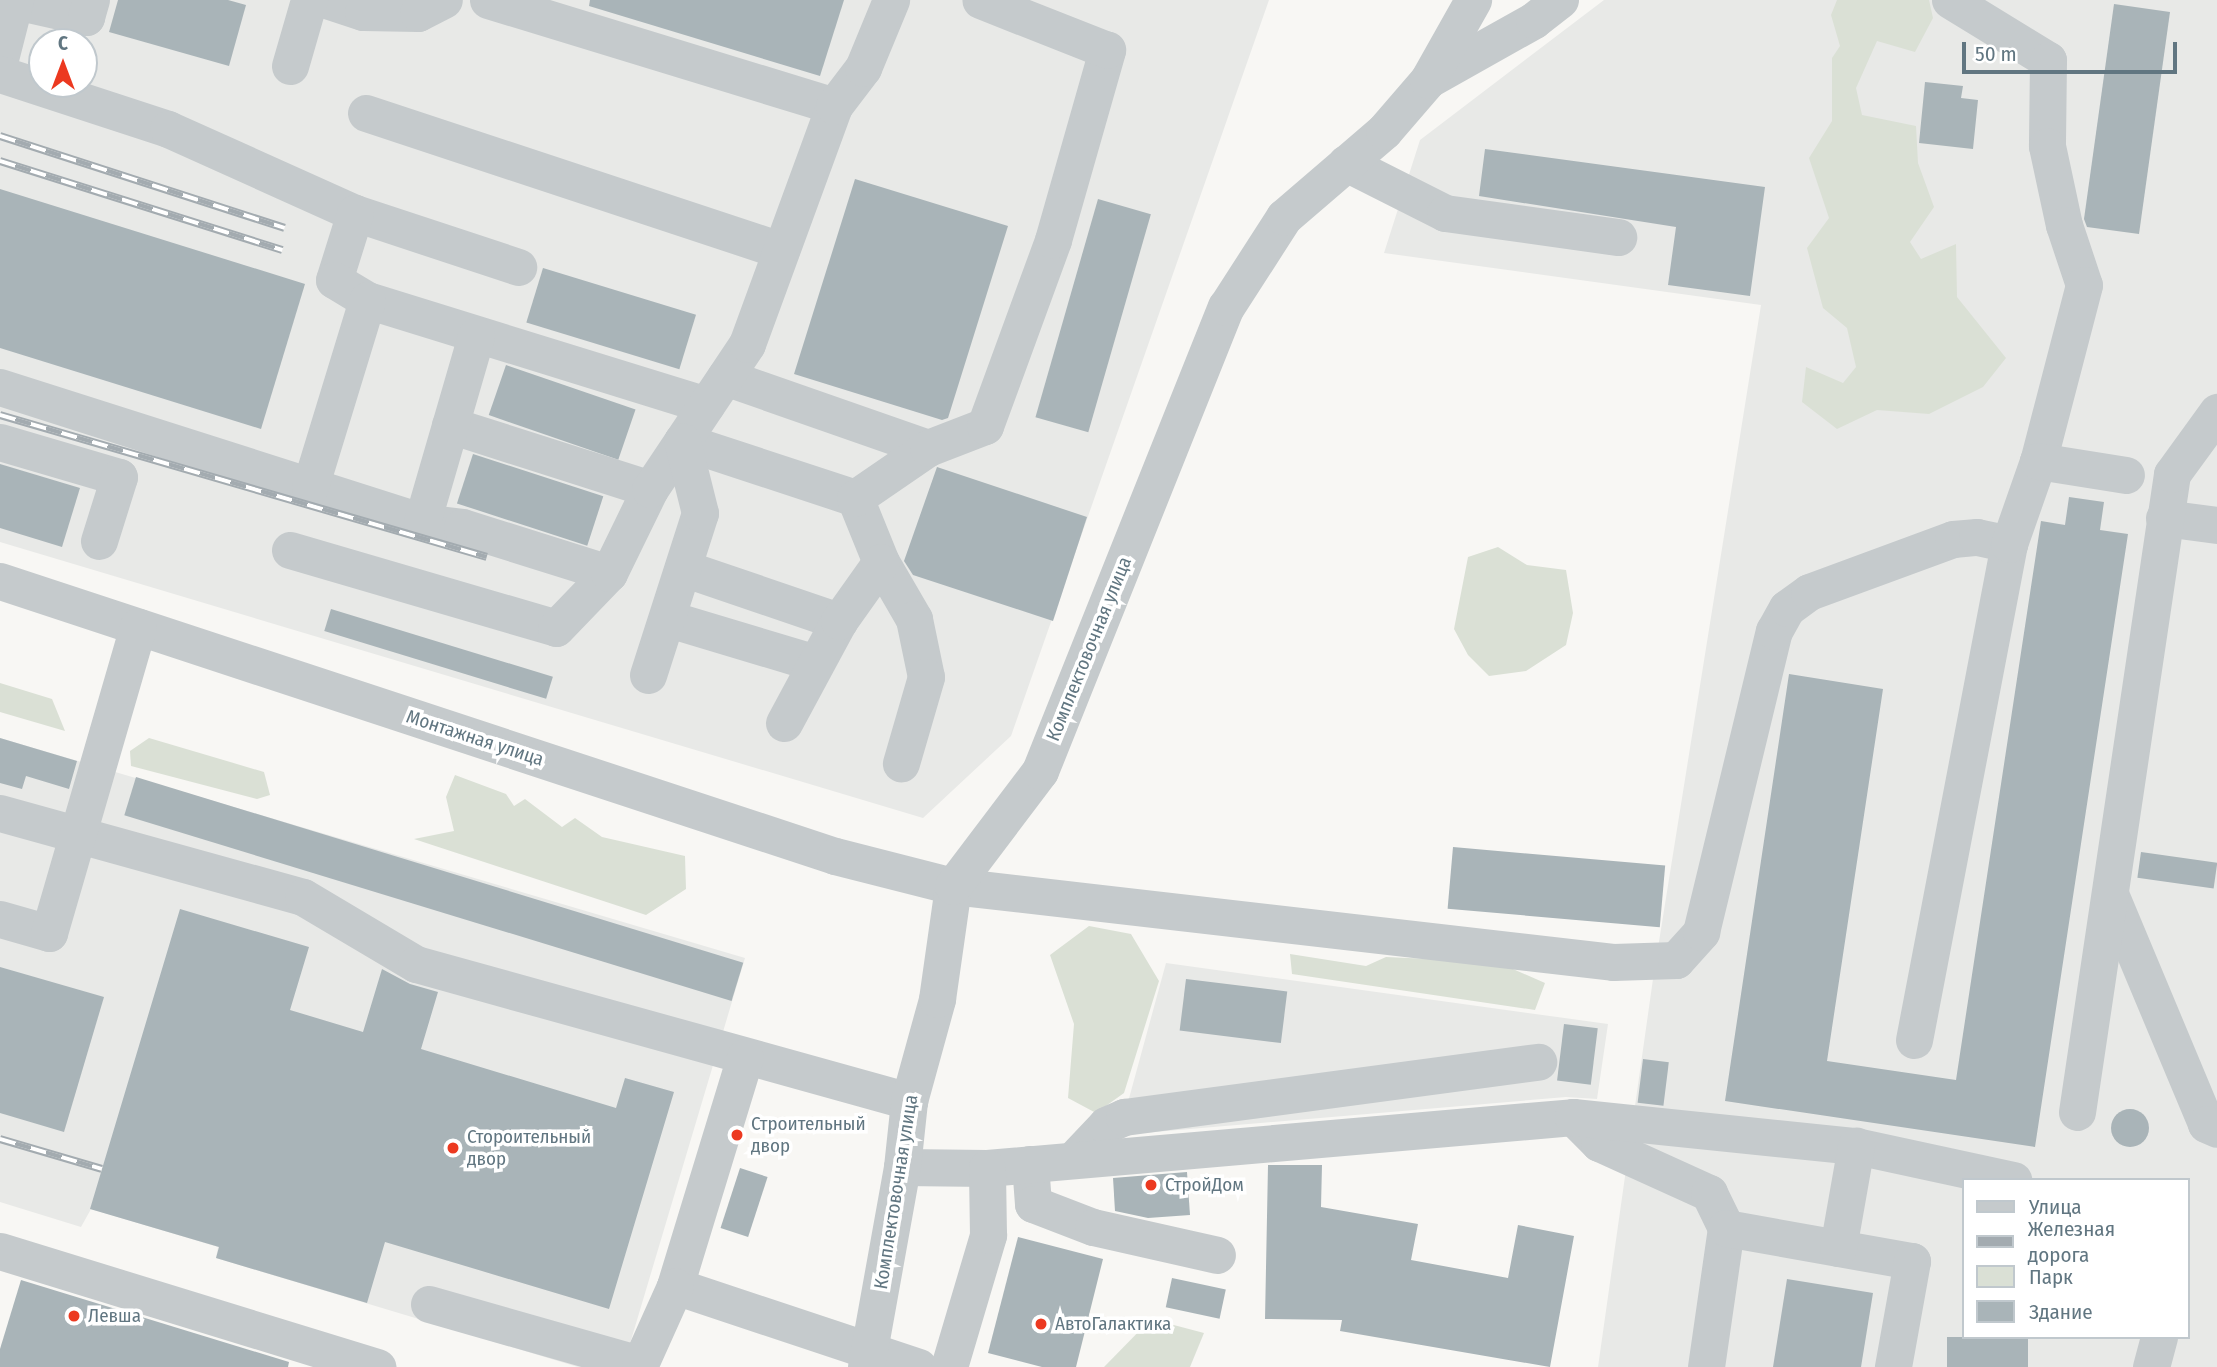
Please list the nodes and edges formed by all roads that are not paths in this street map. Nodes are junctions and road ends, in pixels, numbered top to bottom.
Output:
1 (91, 0) edge
2 (309, 0) edge
3 (326, 0) edge
4 (444, 0) edge
5 (488, 0) edge
6 (891, 0) edge
7 (980, 0) edge
8 (1473, 0) edge
9 (1560, 0) edge
10 (1950, 0) edge
11 (15, 1) edge
12 (0, 60) edge
13 (290, 66) dead end
14 (0, 74) edge
15 (1428, 79) junction
16 (834, 106) junction
17 (366, 113) dead end
18 (1346, 163) junction
19 (355, 213) junction
20 (1618, 237) dead end
21 (781, 250) junction
22 (518, 267) dead end
23 (367, 300) junction
24 (476, 336) junction
25 (0, 387) edge
26 (716, 391) junction
27 (2217, 412) edge
28 (450, 425) junction
29 (682, 441) junction
30 (0, 442) edge
31 (928, 448) junction
32 (2038, 461) junction
33 (2126, 475) dead end
34 (310, 487) junction
35 (650, 489) junction
36 (855, 498) junction
37 (2164, 518) junction
38 (422, 522) junction
39 (2217, 525) edge
40 (99, 541) dead end
41 (2009, 544) junction
42 (290, 550) dead end
43 (881, 562) junction
44 (683, 568) junction
45 (609, 573) junction
46 (0, 581) edge
47 (669, 618) junction
48 (839, 621) junction
49 (138, 627) junction
50 (816, 663) junction
51 (648, 675) dead end
52 (784, 723) dead end
53 (901, 763) dead end
54 (0, 813) edge
55 (78, 835) junction
56 (953, 886) junction
57 (2109, 894) junction
58 (0, 919) edge
59 (1914, 1040) dead end
60 (745, 1057) junction
61 (1538, 1062) dead end
62 (909, 1101) junction
63 (2077, 1112) dead end
64 (1573, 1117) junction
65 (2217, 1129) edge
66 (1856, 1146) junction
67 (1073, 1160) junction
68 (1030, 1164) junction
69 (902, 1167) junction
70 (986, 1168) junction
71 (2003, 1178) edge
72 (1726, 1228) junction
73 (1838, 1248) junction
74 (0, 1251) edge
75 (1217, 1255) dead end
76 (675, 1286) junction
77 (429, 1304) dead end
78 (2158, 1339) edge
79 (868, 1360) edge
80 (379, 1367) edge
81 (919, 1367) edge
82 (949, 1367) edge
83 (1706, 1367) edge
84 (1893, 1367) edge
85 (2151, 1367) edge

1 - 11 street
2 - 13 street
3 - 4 street
5 - 16 street
6 - 16 street
7 - 31 street
8 - 15 street, Комплектовочная улица
9 - 15 street
10 - 32 street
11 - 12 street
14 - 19 street
15 - 18 street, Комплектовочная улица
16 - 21 street
17 - 21 street
18 - 20 street
18 - 56 street, Комплектовочная улица
19 - 22 street
19 - 23 street
21 - 26 street
23 - 24 street
23 - 34 street
24 - 26 street
24 - 28 street
25 - 34 street
26 - 29 street
26 - 31 street
27 - 37 street
28 - 35 street
28 - 38 street
29 - 35 street
29 - 36 street
29 - 44 street
30 - 40 street
31 - 36 street
32 - 33 street
32 - 41 street
34 - 38 street
35 - 45 street
36 - 43 street
37 - 39 street
37 - 57 street
38 - 45 street
41 - 56 street, Монтажная улица
41 - 59 street
42 - 45 street
43 - 48 street
43 - 53 street
44 - 47 street
44 - 48 street
46 - 49 street, Монтажная улица
47 - 50 street
47 - 51 street
48 - 50 street
49 - 55 street
49 - 56 street, Монтажная улица
50 - 52 street
54 - 55 street
55 - 58 street
55 - 60 street
56 - 62 street, Комплектовочная улица
57 - 63 street
57 - 65 street
60 - 62 street
60 - 76 street
61 - 67 street
62 - 69 street, Комплектовочная улица
64 - 66 street
64 - 67 street
64 - 72 street
66 - 71 street
66 - 73 street
67 - 68 street
68 - 70 street
68 - 75 street
69 - 70 street
69 - 79 street, Комплектовочная улица
70 - 82 street
72 - 73 street
72 - 83 street
73 - 84 street
74 - 80 street
76 - 77 street
76 - 79 street
78 - 85 street
79 - 81 street

